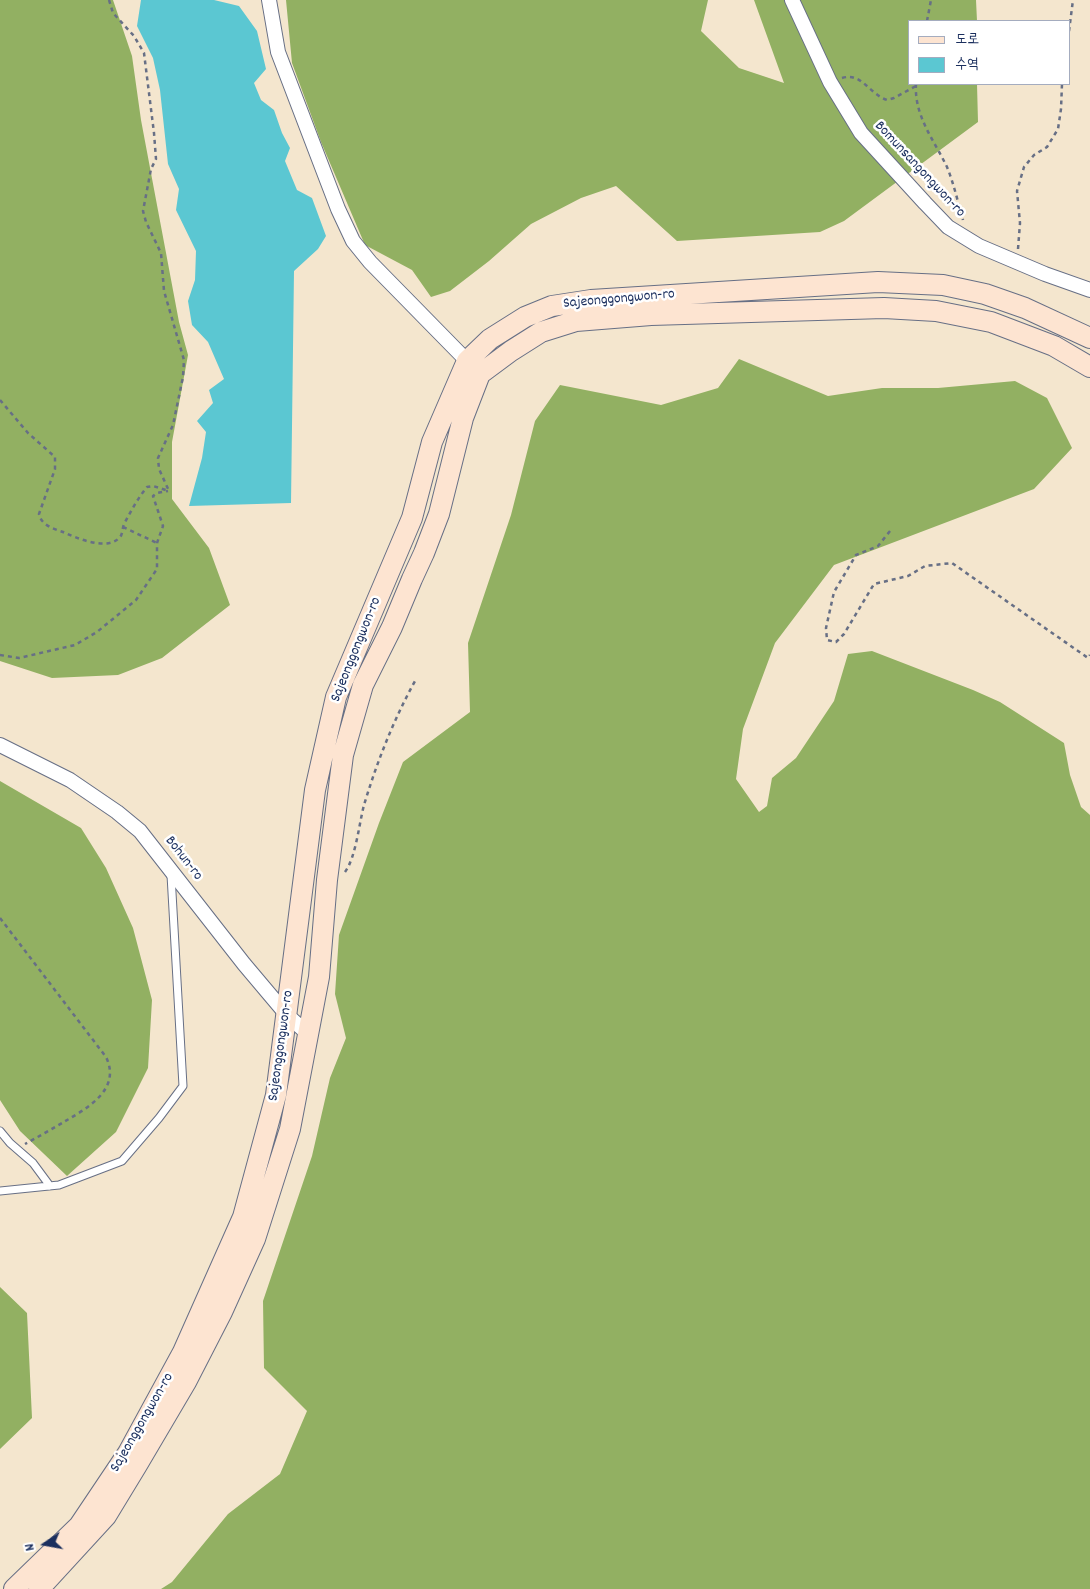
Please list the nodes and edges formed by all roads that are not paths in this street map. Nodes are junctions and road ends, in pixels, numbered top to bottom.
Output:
1 (269, 0) edge
2 (792, 0) edge
3 (1090, 290) edge
4 (1090, 338) edge
5 (1090, 367) edge
6 (473, 368) junction
7 (0, 745) edge
8 (171, 869) junction
9 (287, 1015) junction
10 (307, 1033) junction
11 (0, 1131) edge
12 (50, 1186) junction
13 (0, 1191) edge
14 (14, 1589) edge
15 (39, 1589) edge

1 - 6 street
2 - 3 street, Bomunsangongwon-ro
4 - 6 main road, Sajeonggongwon-ro
5 - 6 main road, Sajeonggongwon-ro
6 - 9 main road, Sajeonggongwon-ro
6 - 10 main road, Sajeonggongwon-ro
7 - 8 street, Bohun-ro
8 - 9 street, Bohun-ro
8 - 12 lane
9 - 10 street, Bohun-ro
9 - 14 main road, Sajeonggongwon-ro
10 - 15 main road, Sajeonggongwon-ro
11 - 12 lane
12 - 13 lane

